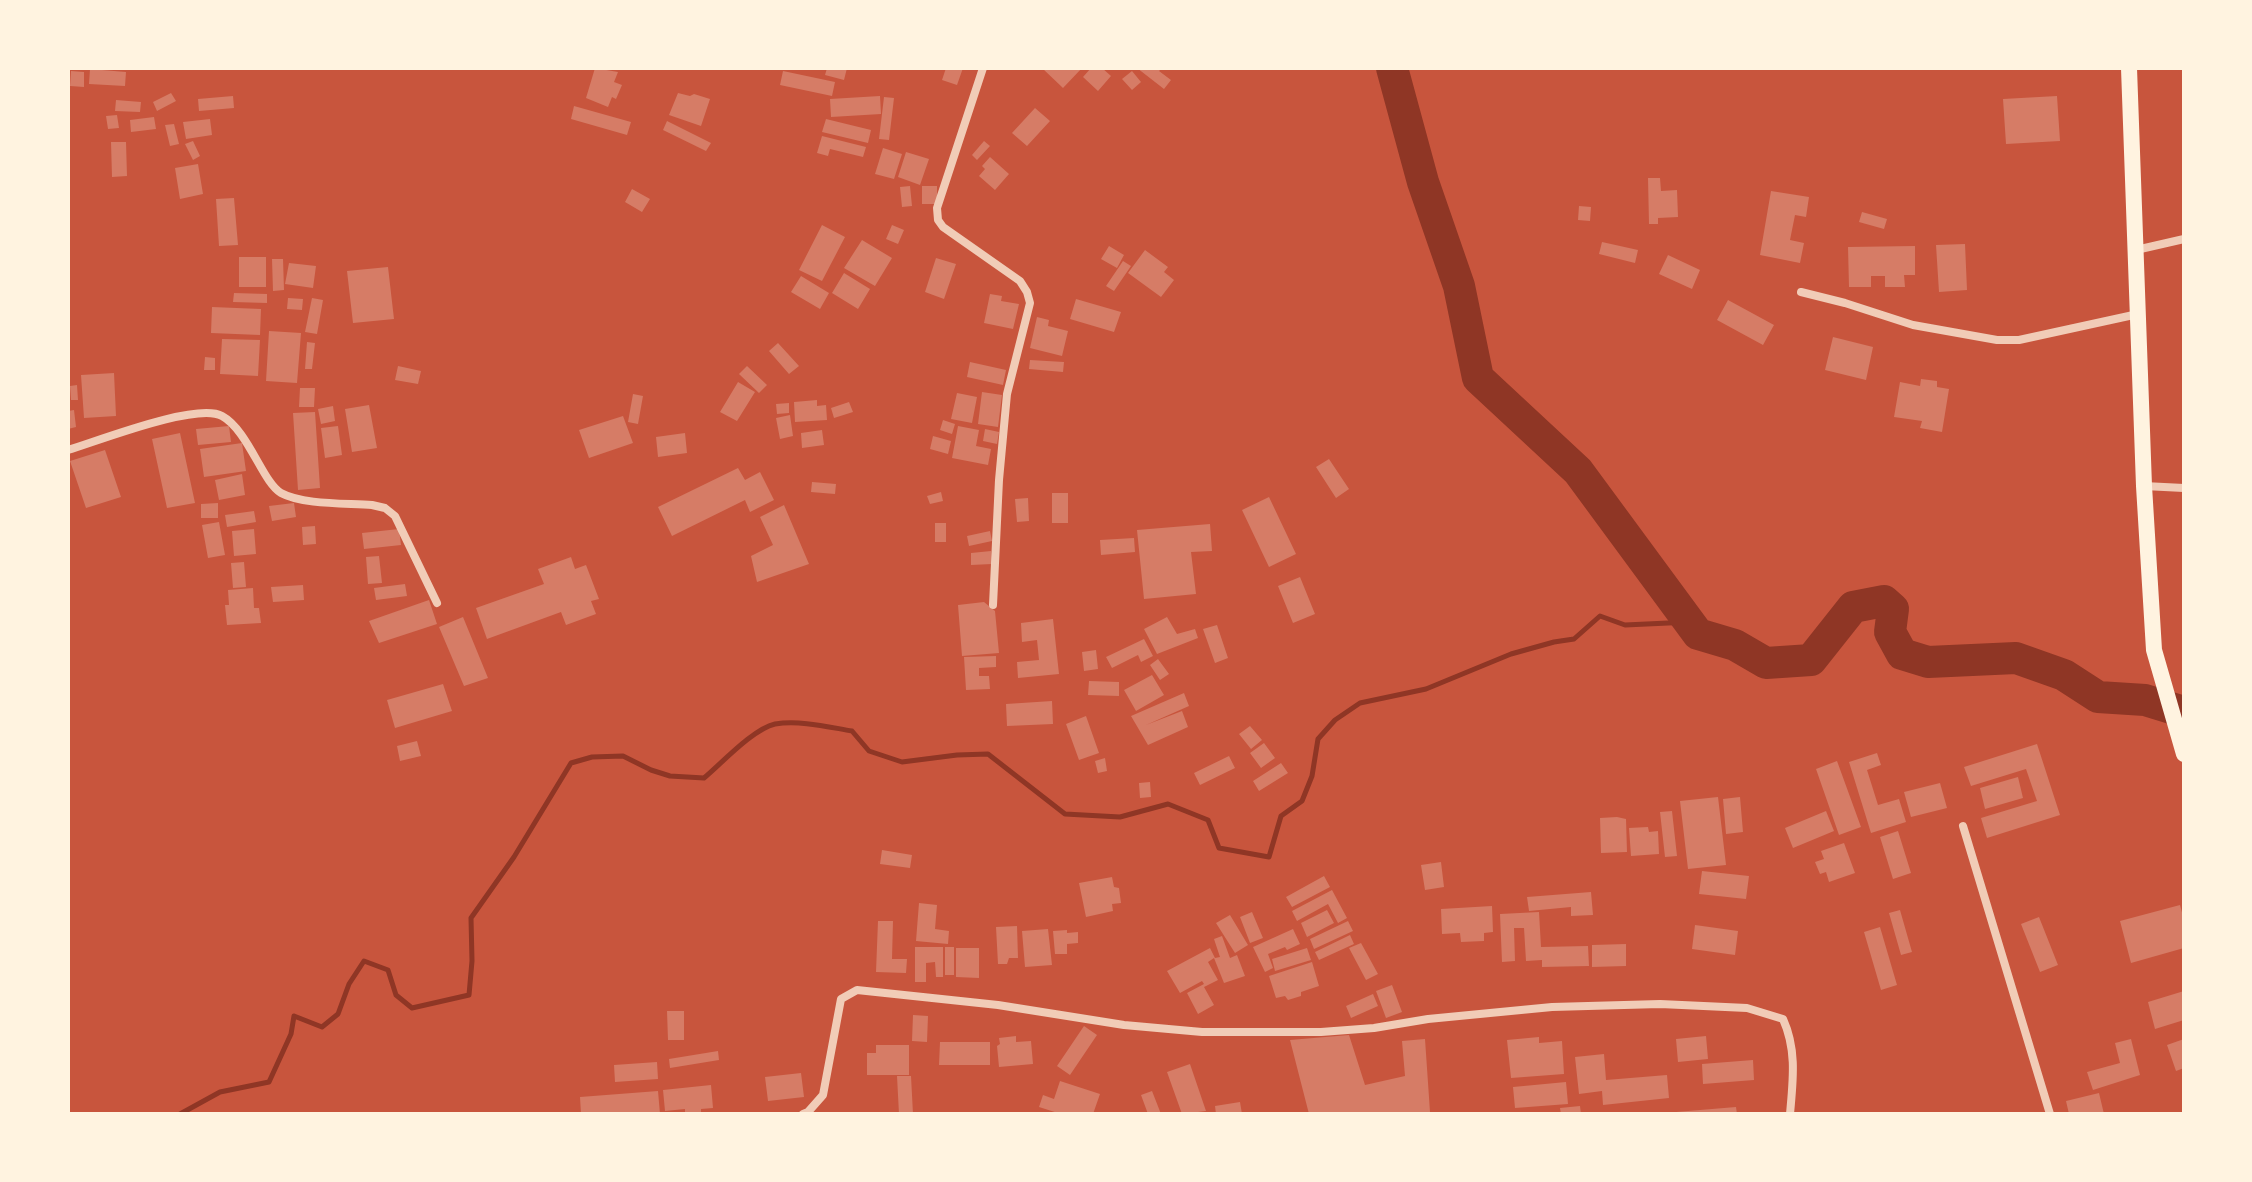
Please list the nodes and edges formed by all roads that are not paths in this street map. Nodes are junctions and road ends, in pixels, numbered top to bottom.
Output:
1 (983, 68) edge
2 (2129, 68) edge
3 (2184, 239) edge
4 (2136, 250) junction
5 (1801, 292) dead end
6 (2138, 313) junction
7 (68, 450) edge
8 (2144, 486) junction
9 (2184, 488) edge
10 (437, 603) dead end
11 (993, 605) dead end
12 (2184, 754) edge
13 (1963, 826) dead end
14 (803, 1114) edge
15 (1790, 1114) edge
16 (2050, 1114) edge

1 - 11 street
2 - 4 main road
3 - 4 street
4 - 6 main road
5 - 6 street
6 - 8 main road
7 - 10 street
8 - 9 street
8 - 12 main road
13 - 16 street
14 - 15 street

